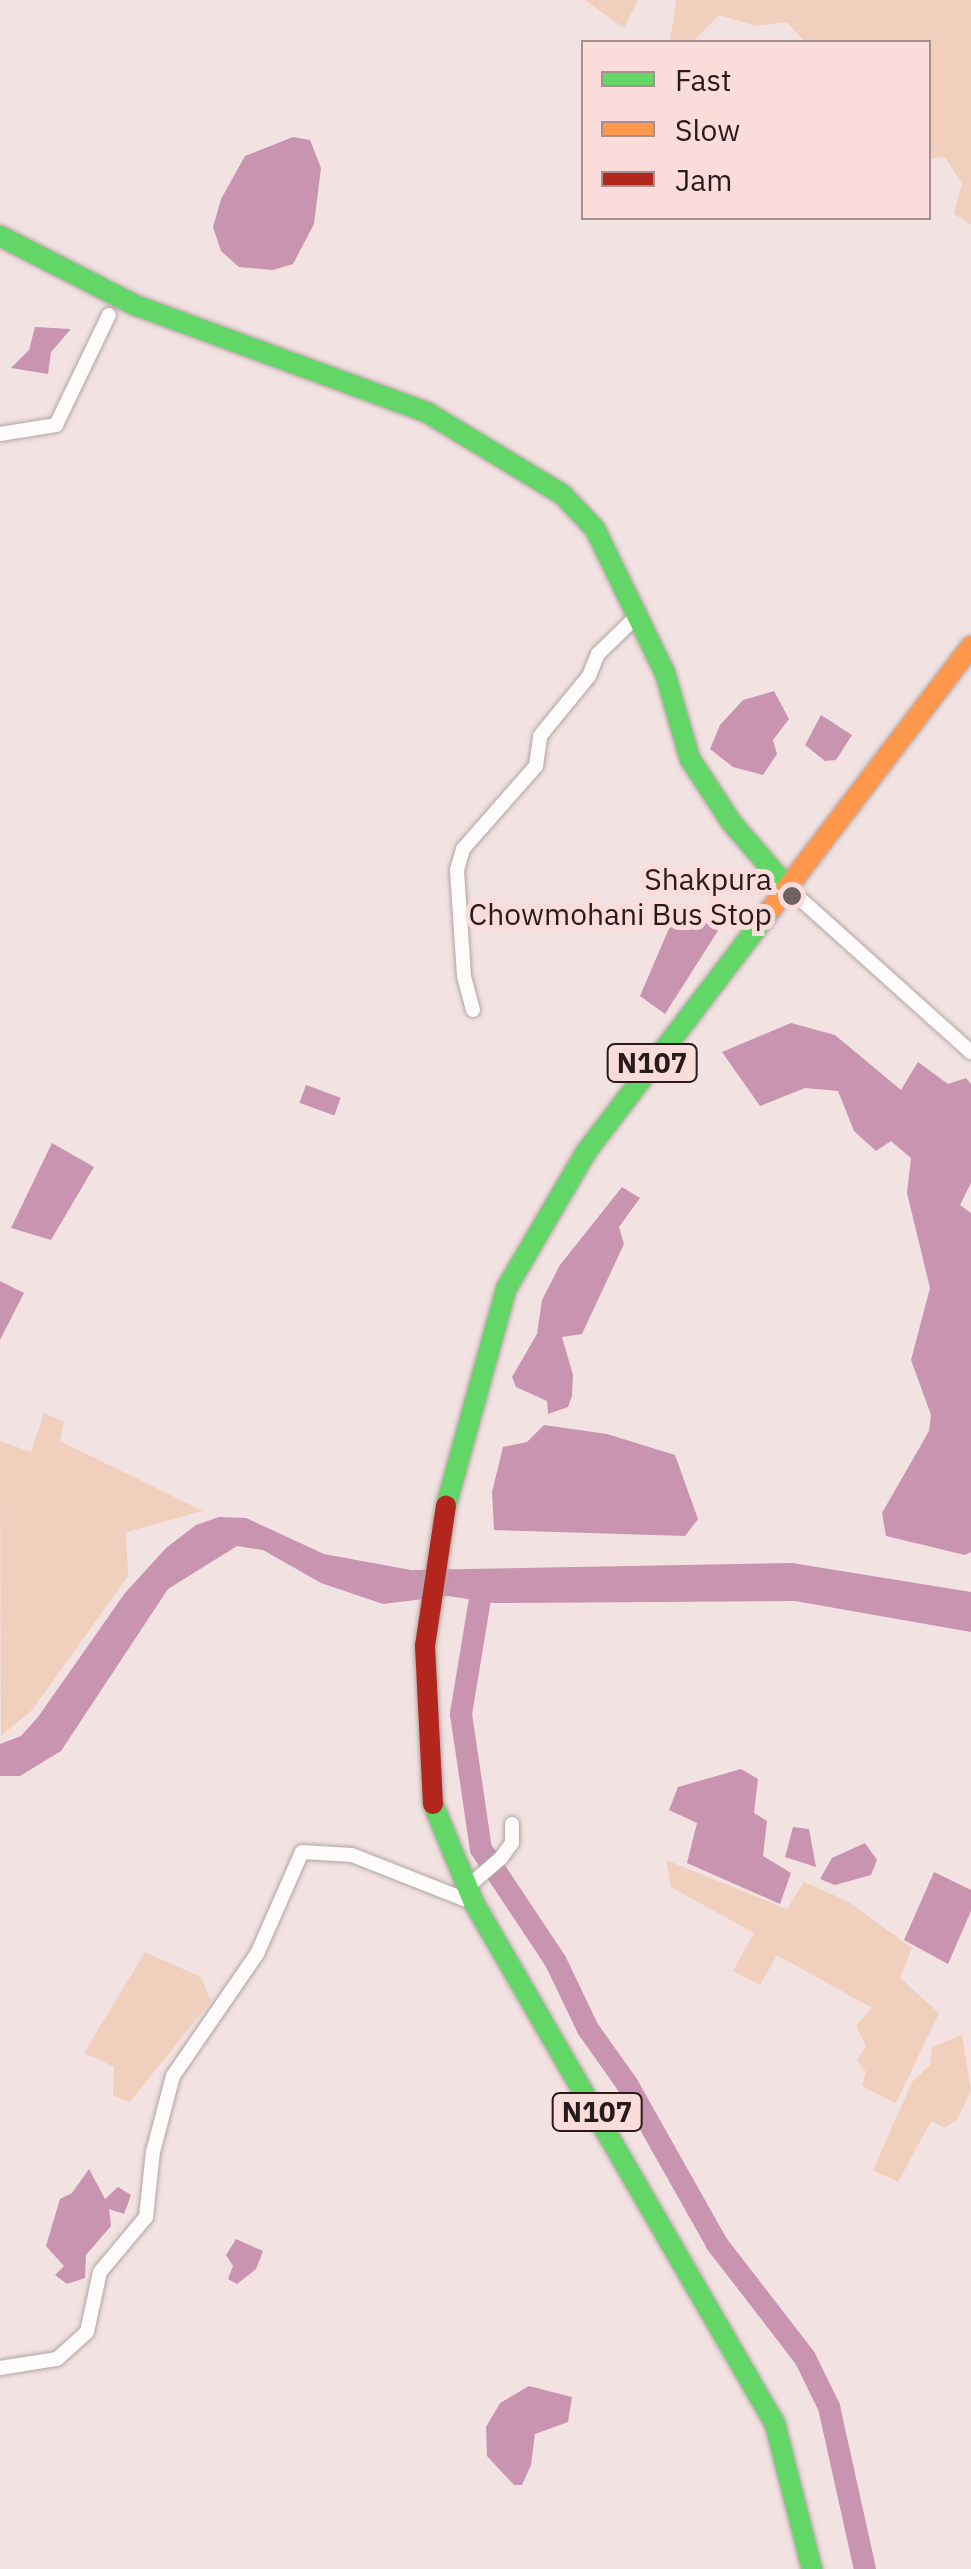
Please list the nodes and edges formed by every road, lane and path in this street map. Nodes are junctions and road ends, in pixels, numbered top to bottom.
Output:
1 (0, 236) edge
2 (109, 315) dead end
3 (0, 434) edge
4 (636, 618) junction
5 (971, 646) edge
6 (788, 888) junction
7 (474, 1010) dead end
8 (971, 1052) edge
9 (512, 1824) dead end
10 (474, 1889) junction
11 (0, 2368) edge
12 (812, 2569) edge

1 - 4 main road
2 - 3 street
4 - 6 main road
4 - 7 street
5 - 6 main road, N107
6 - 8 street
6 - 10 main road, N107
9 - 10 street
10 - 11 street
10 - 12 main road, N107

